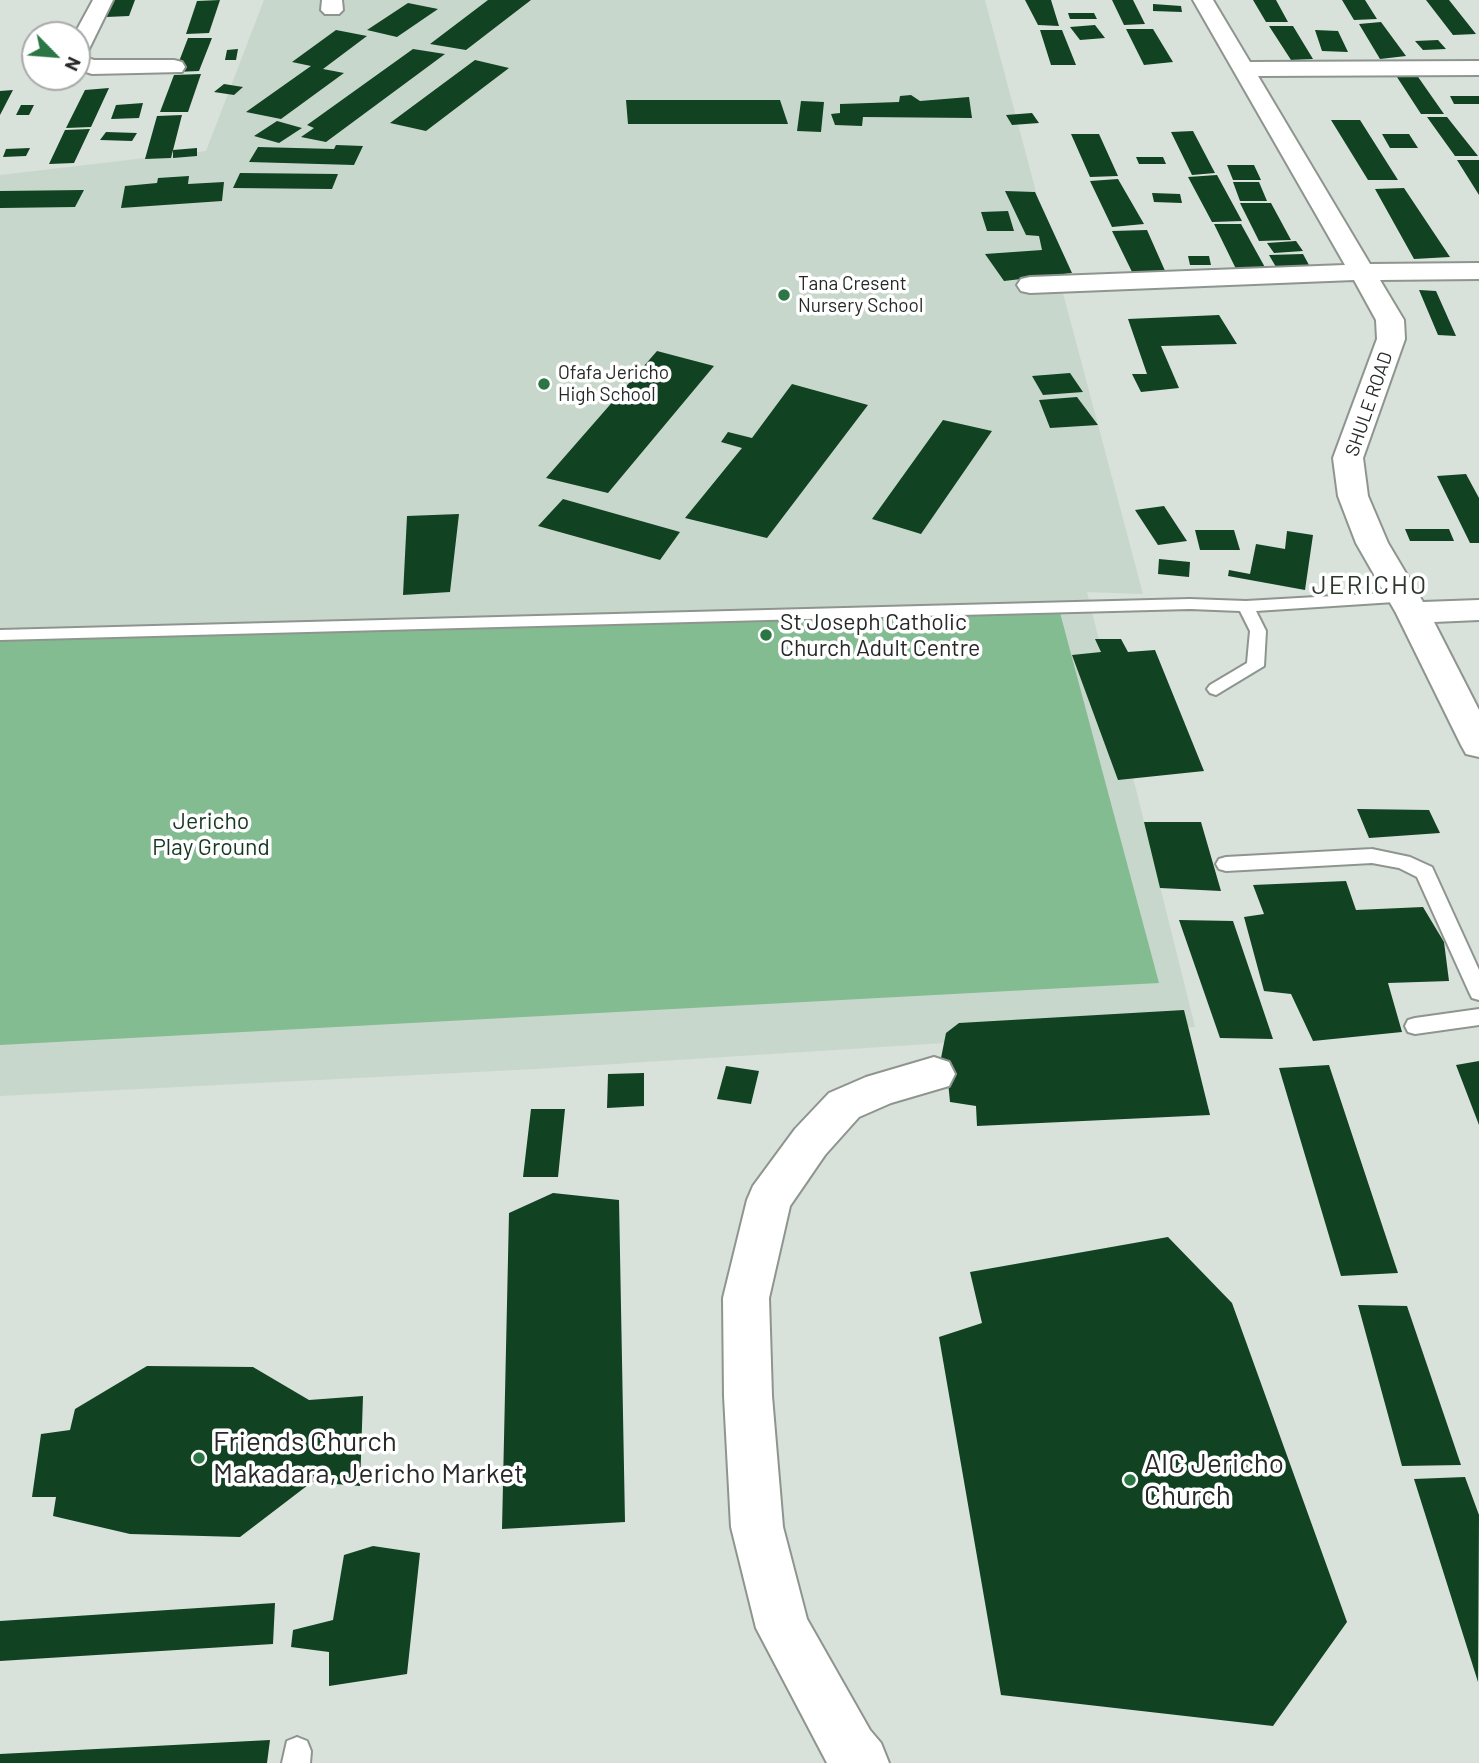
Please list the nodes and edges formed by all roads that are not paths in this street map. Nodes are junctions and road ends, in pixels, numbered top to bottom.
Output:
1 (103, 0) edge
2 (1203, 0) edge
3 (91, 24) edge
4 (91, 67) edge
5 (174, 67) dead end
6 (1479, 68) edge
7 (1245, 69) junction
8 (1479, 271) edge
9 (1363, 272) junction
10 (1030, 285) dead end
11 (1408, 605) junction
12 (1247, 606) junction
13 (1479, 610) edge
14 (0, 635) edge
15 (1216, 689) dead end
16 (1479, 745) edge
17 (1226, 864) dead end
18 (1479, 992) edge
19 (1479, 1017) edge
20 (1415, 1026) dead end
21 (934, 1074) dead end
22 (861, 1763) edge

1 - 3 street
2 - 7 street, SHULE ROAD
4 - 5 street
6 - 7 street
7 - 9 street, SHULE ROAD
8 - 9 street
9 - 10 street
9 - 11 street, SHULE ROAD
11 - 12 lane
11 - 13 street
11 - 16 street, SHULE ROAD
12 - 14 lane
12 - 15 lane
17 - 18 lane
19 - 20 lane
21 - 22 street

